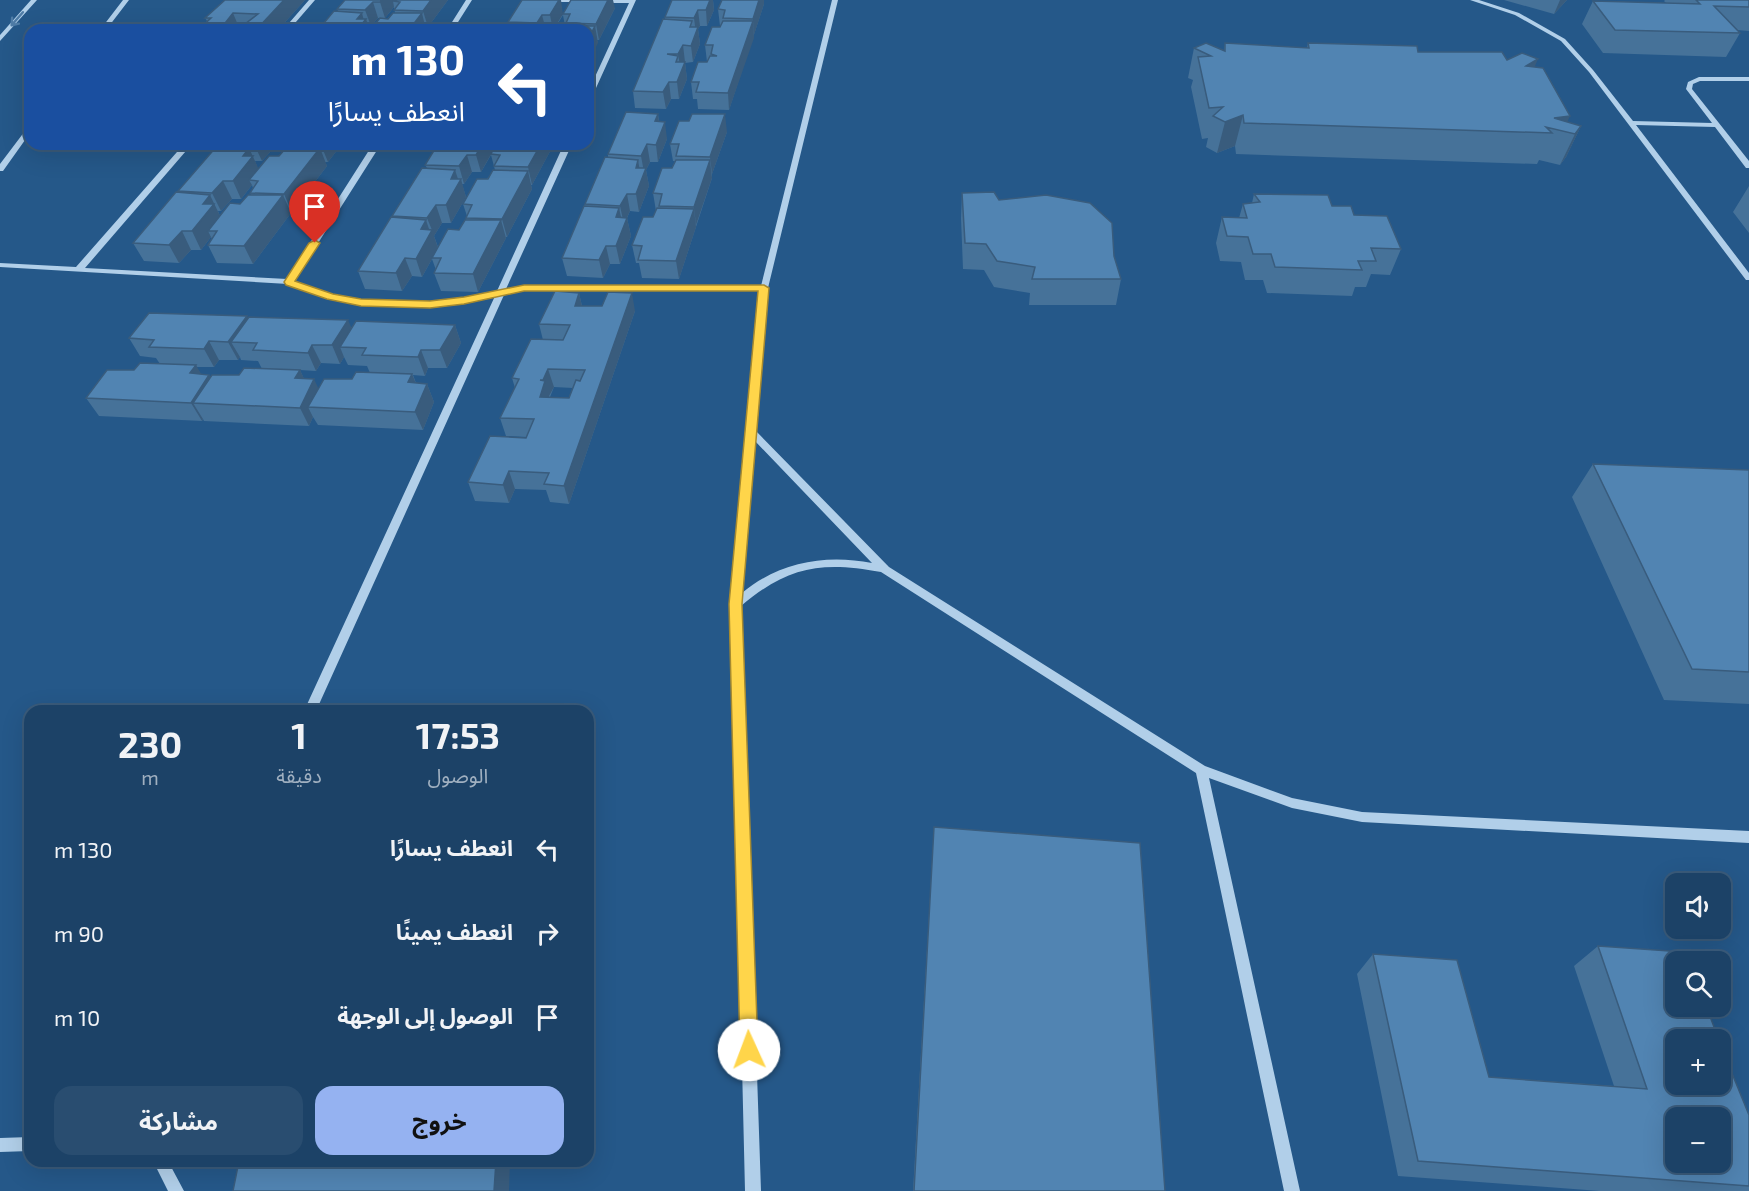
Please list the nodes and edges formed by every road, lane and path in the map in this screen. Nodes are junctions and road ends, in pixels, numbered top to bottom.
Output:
1 (34, 0) edge
2 (126, 0) edge
3 (312, 0) edge
4 (469, 0) edge
5 (558, 0) edge
6 (835, 0) edge
7 (1473, 0) edge
8 (632, 1) edge
9 (108, 24) edge
10 (291, 24) edge
11 (454, 24) edge
12 (0, 39) edge
13 (1749, 79) edge
14 (594, 86) edge
15 (1631, 123) junction
16 (1717, 125) junction
17 (24, 136) edge
18 (183, 150) edge
19 (373, 150) edge
20 (565, 150) edge
21 (1749, 166) edge
22 (0, 169) edge
23 (0, 265) edge
24 (79, 269) junction
25 (1749, 278) edge
26 (289, 282) junction
27 (764, 288) junction
28 (500, 292) junction
29 (751, 431) junction
30 (885, 570) junction
31 (736, 604) junction
32 (313, 705) edge
33 (1201, 770) junction
34 (1749, 837) edge
35 (24, 1143) edge
36 (0, 1145) edge
37 (163, 1167) edge
38 (176, 1191) edge
39 (753, 1191) edge
40 (1292, 1191) edge

1 -> 12 street
2 - 9 street
3 - 10 street
4 - 11 street
5 - 8 street
6 - 27 street
7 - 15 street
8 - 14 street
13 - 16 street
15 - 16 street
15 - 25 street
16 - 21 street
17 - 22 street
18 - 24 street
19 - 26 street
20 - 28 street
23 - 24 street
24 - 26 street
26 - 28 street
27 - 28 street
27 - 29 street
28 - 32 street
29 - 30 street
29 - 31 street
30 - 31 street
30 - 33 street
31 - 39 street
33 - 34 street
33 - 40 street
35 - 36 street
37 - 38 street

